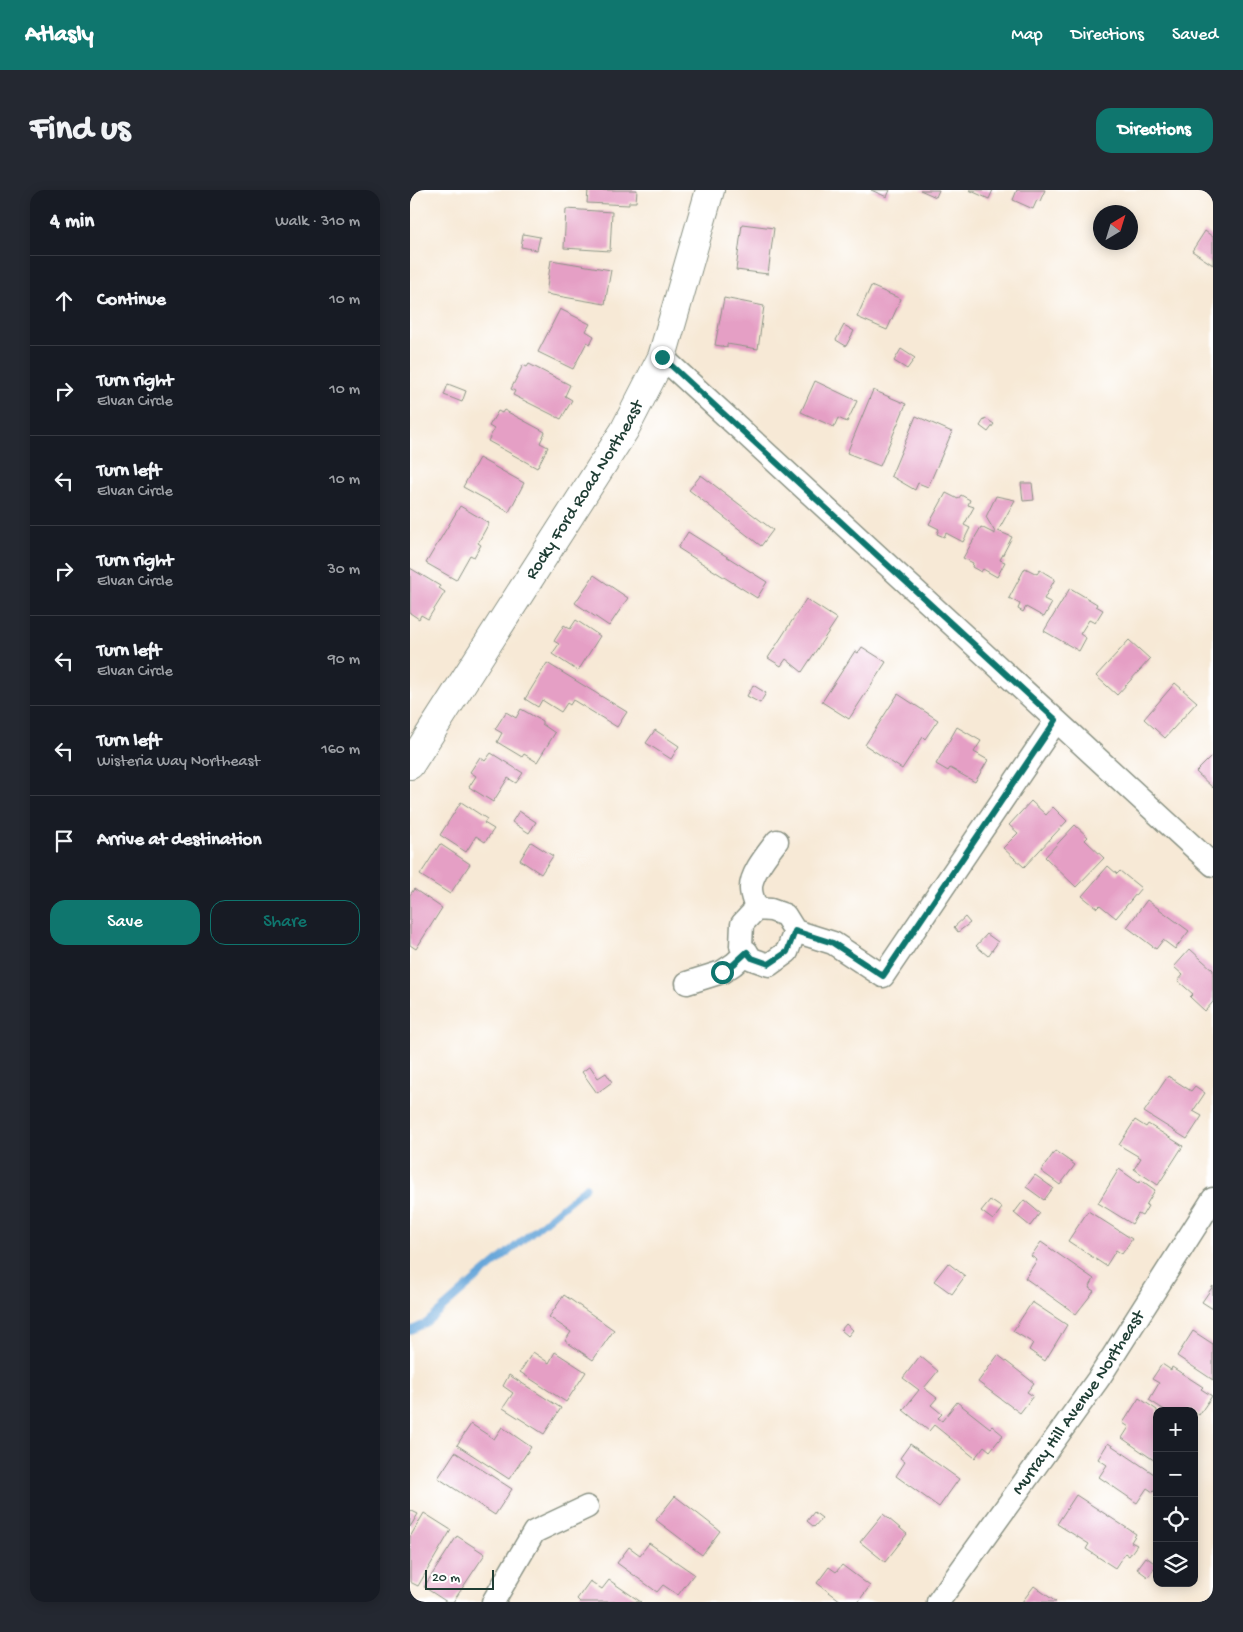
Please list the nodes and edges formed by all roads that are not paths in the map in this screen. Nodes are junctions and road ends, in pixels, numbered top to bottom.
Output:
1 (710, 190) edge
2 (662, 357) junction
3 (1056, 720) junction
4 (410, 765) edge
5 (777, 841) dead end
6 (1213, 865) edge
7 (756, 908) junction
8 (795, 931) junction
9 (747, 952) junction
10 (687, 983) dead end
11 (1213, 1199) edge
12 (587, 1507) dead end
13 (493, 1602) edge
14 (938, 1602) edge

1 - 2 street, Rocky Ford Road Northeast
2 - 3 street
2 - 4 street, Rocky Ford Road Northeast
3 - 6 street
3 - 8 street
5 - 7 street
7 - 8 street
7 - 9 street
8 - 9 street
9 - 10 street
11 - 14 street, Murray Hill Avenue Northeast
12 - 13 street

